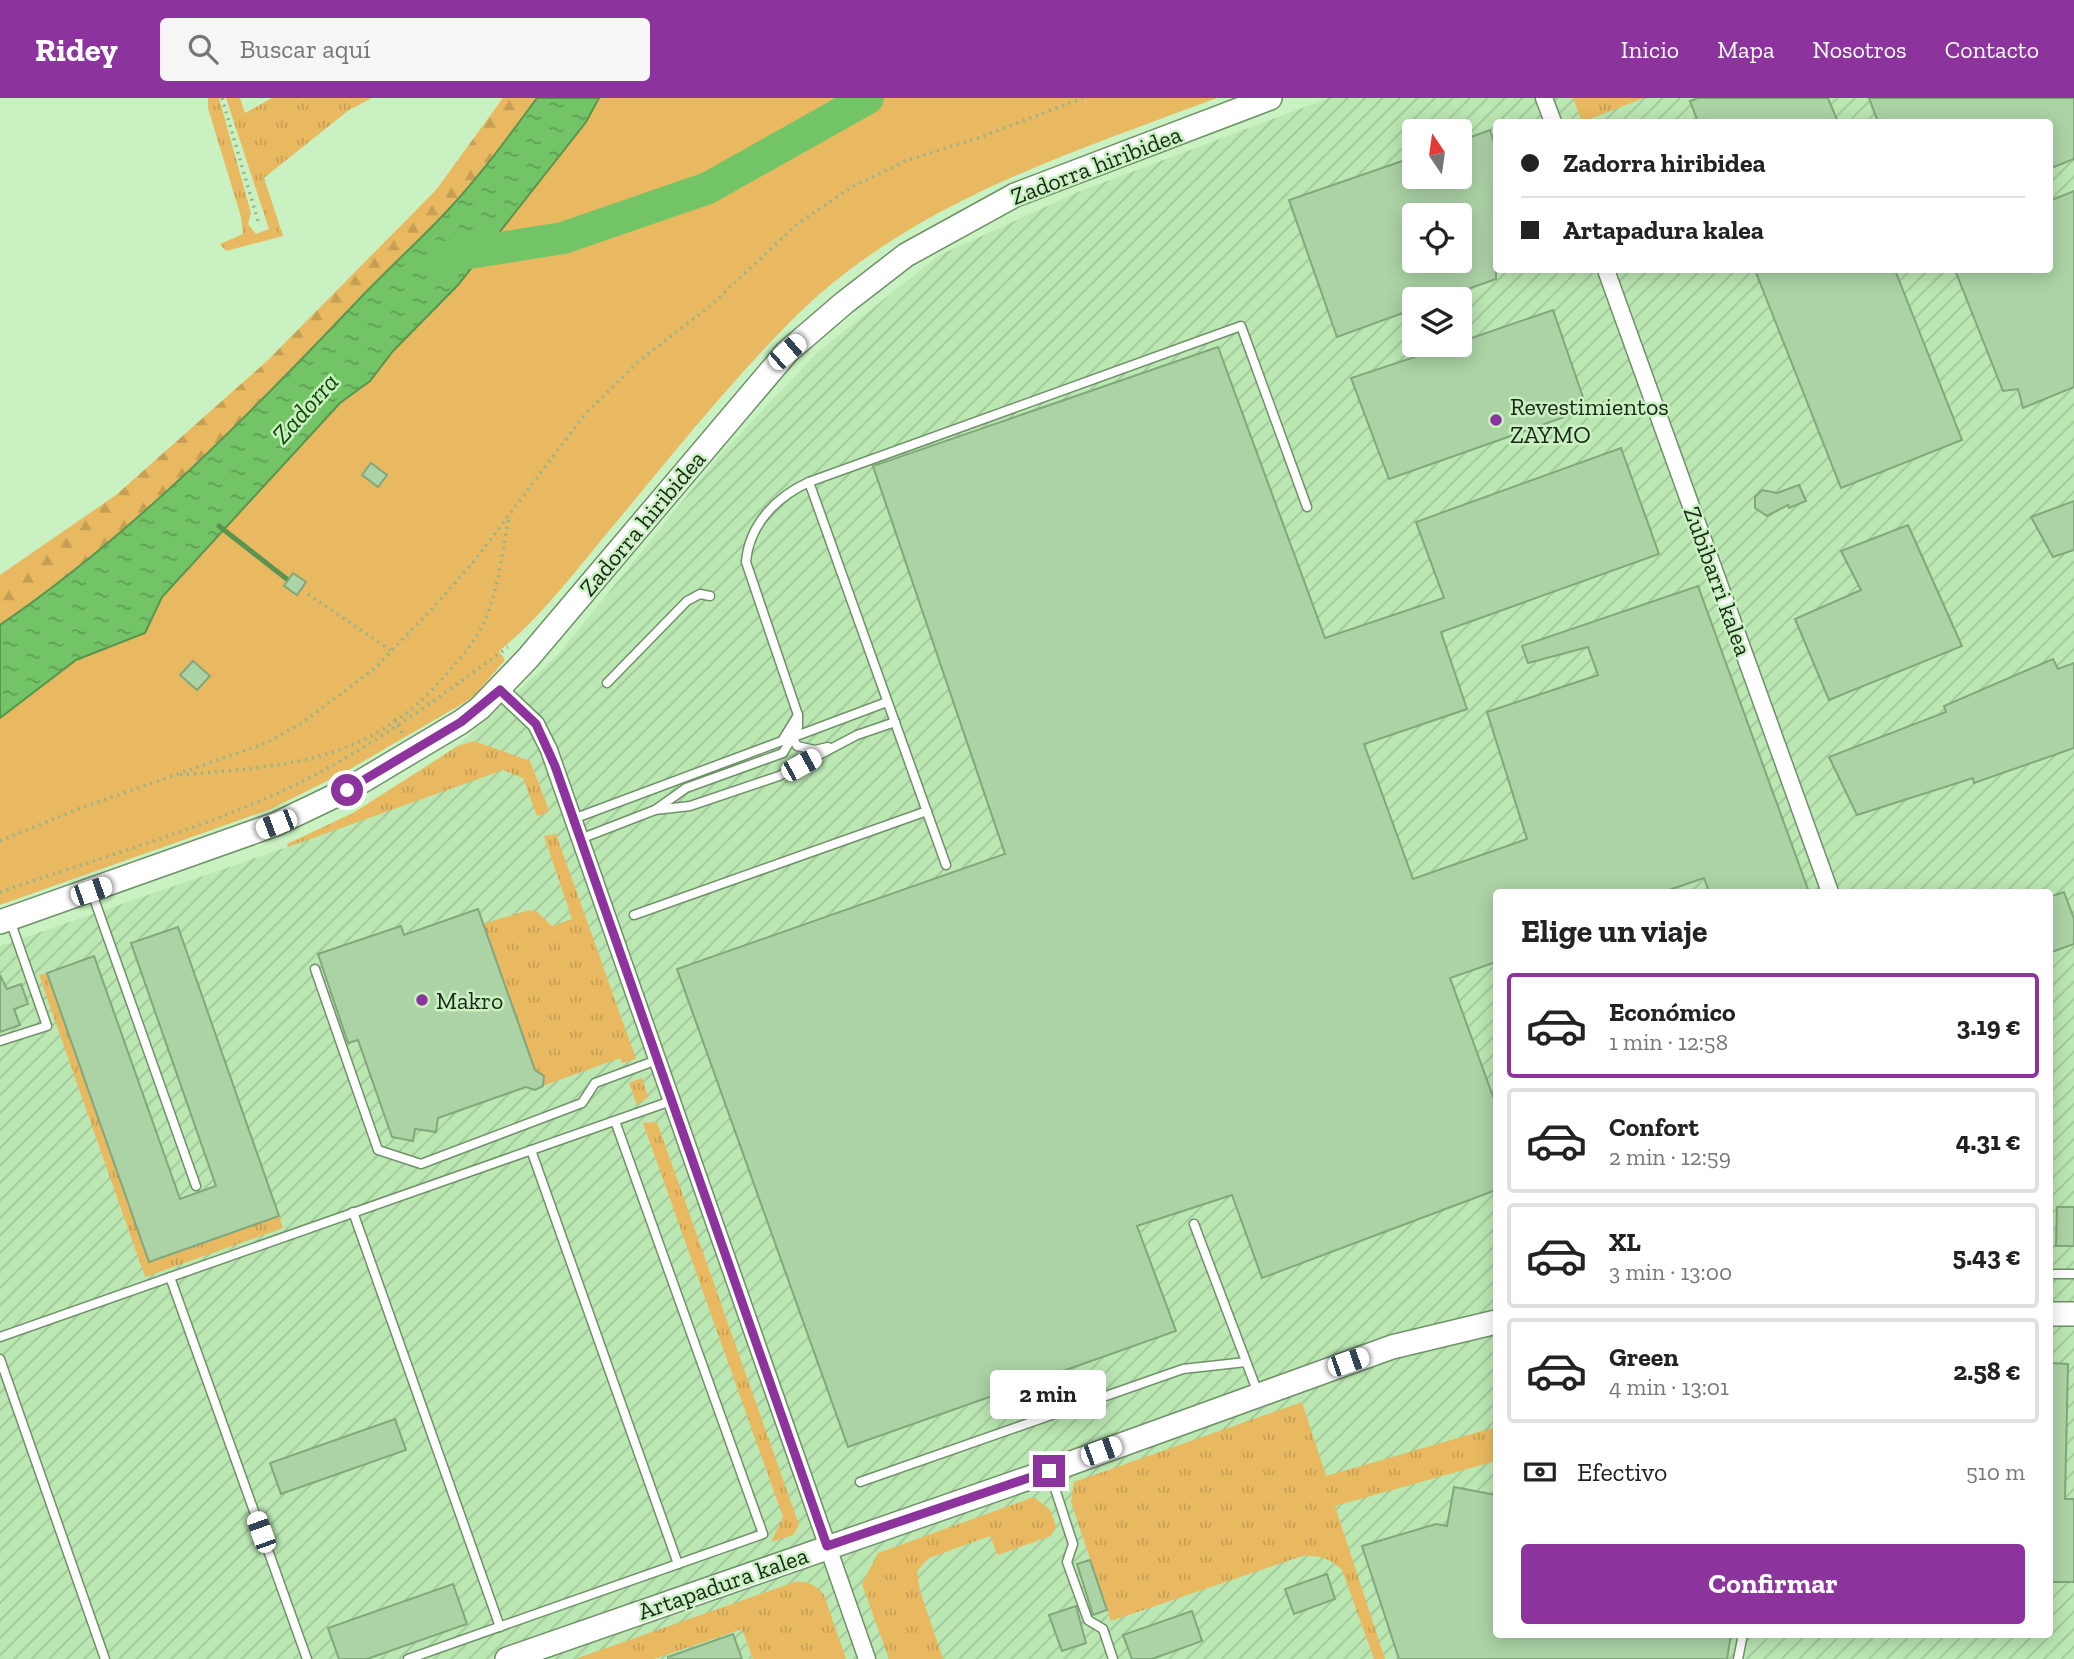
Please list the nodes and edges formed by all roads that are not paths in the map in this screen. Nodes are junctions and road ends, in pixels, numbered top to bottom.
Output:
1 (1270, 98) edge
2 (1544, 98) edge
3 (1552, 119) edge
4 (1607, 273) edge
5 (809, 481) junction
6 (1307, 507) dead end
7 (710, 596) dead end
8 (607, 683) dead end
9 (500, 690) junction
10 (887, 702) junction
11 (895, 722) junction
12 (792, 733) junction
13 (836, 746) junction
14 (655, 810) junction
15 (927, 811) junction
16 (573, 819) junction
17 (580, 839) junction
18 (946, 865) dead end
19 (1829, 889) edge
20 (91, 891) junction
21 (634, 915) dead end
22 (5, 921) edge
23 (315, 969) dead end
24 (0, 1041) edge
25 (657, 1060) junction
26 (671, 1101) junction
27 (615, 1121) junction
28 (531, 1150) junction
29 (196, 1186) dead end
30 (353, 1212) junction
31 (1194, 1224) dead end
32 (2053, 1274) edge
33 (2074, 1274) edge
34 (170, 1277) junction
35 (2053, 1314) edge
36 (2074, 1314) edge
37 (1493, 1323) edge
38 (0, 1337) edge
39 (0, 1359) edge
40 (1246, 1362) junction
41 (1258, 1393) junction
42 (1049, 1471) junction
43 (860, 1482) dead end
44 (827, 1546) junction
45 (678, 1564) junction
46 (500, 1627) junction
47 (1741, 1638) edge
48 (105, 1659) edge
49 (307, 1659) edge
50 (408, 1659) edge
51 (507, 1659) edge
52 (867, 1659) edge
53 (1113, 1659) edge
54 (1738, 1659) edge

1 - 9 main road, Zadorra hiribidea
2 - 3 street
4 - 19 street, Zubibarri kalea
5 - 6 lane
5 - 10 lane
5 - 12 lane
7 - 8 lane
9 - 16 street
9 - 20 main road, Zadorra hiribidea
10 - 11 lane
10 - 12 lane
11 - 13 lane
11 - 15 lane
12 - 13 lane
12 - 14 lane
12 - 16 lane
13 - 14 lane
14 - 17 lane
15 - 18 lane
15 - 21 lane
16 - 17 street
17 - 25 street
20 - 22 main road, Zadorra hiribidea
20 - 29 lane
22 - 24 lane
23 - 25 lane
25 - 26 street
26 - 27 lane
26 - 44 street
27 - 28 lane
27 - 45 lane
28 - 30 lane
28 - 45 lane
30 - 34 lane
30 - 46 lane
31 - 40 lane
32 - 33 lane
34 - 38 lane
34 - 49 lane
35 - 36 main road
37 - 41 main road, Artapadura kalea
39 - 48 lane
40 - 41 lane
40 - 43 lane
41 - 42 main road, Artapadura kalea
42 - 44 main road, Artapadura kalea
42 - 53 lane
44 - 51 main road, Artapadura kalea
44 - 52 street
45 - 46 lane
46 - 50 lane
47 - 54 lane

